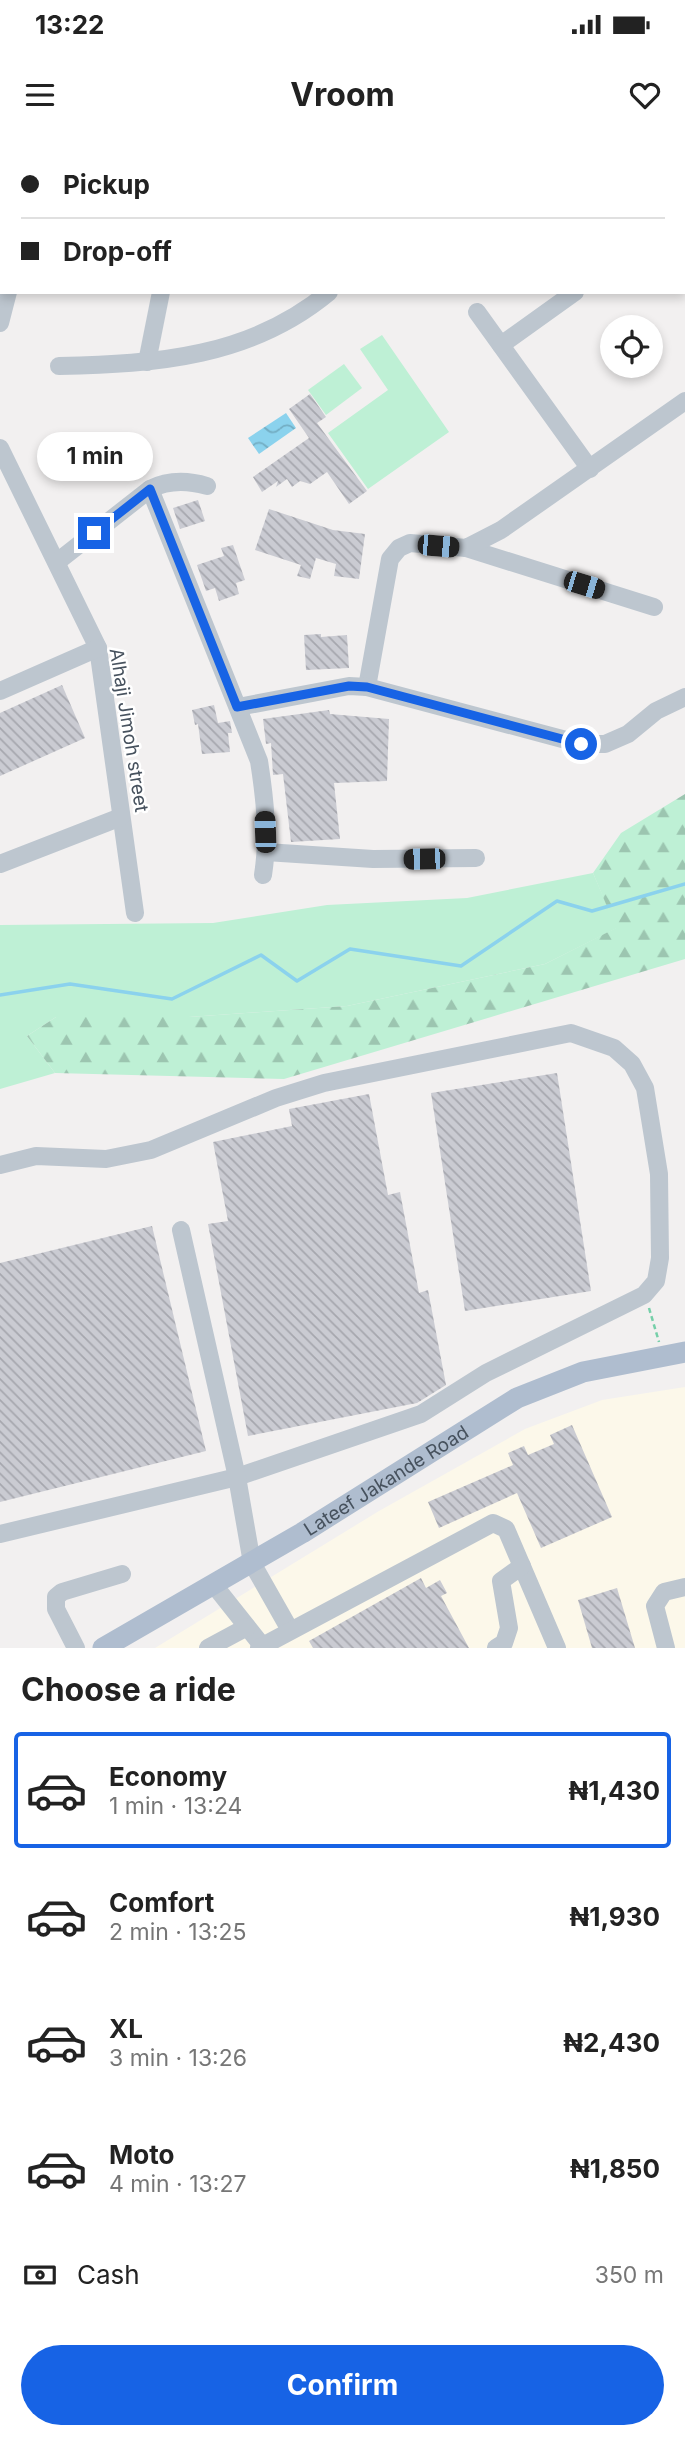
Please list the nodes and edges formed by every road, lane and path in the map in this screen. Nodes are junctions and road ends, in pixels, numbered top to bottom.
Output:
1 (7, 294) edge
2 (161, 294) edge
3 (327, 294) edge
4 (572, 294) edge
5 (477, 312) dead end
6 (0, 323) edge
7 (501, 345) junction
8 (148, 362) junction
9 (59, 366) dead end
10 (685, 401) edge
11 (0, 448) edge
12 (590, 469) junction
13 (206, 486) dead end
14 (150, 489) junction
15 (466, 548) junction
16 (57, 562) junction
17 (654, 607) dead end
18 (98, 648) junction
19 (367, 687) junction
20 (0, 691) edge
21 (685, 697) edge
22 (237, 707) junction
23 (121, 817) junction
24 (266, 852) junction
25 (475, 858) dead end
26 (0, 864) edge
27 (263, 875) dead end
28 (135, 913) dead end
29 (0, 1165) edge
30 (181, 1230) dead end
31 (644, 1295) junction
32 (685, 1352) edge
33 (663, 1354) junction
34 (237, 1477) junction
35 (0, 1534) edge
36 (252, 1563) junction
37 (522, 1566) junction
38 (122, 1574) dead end
39 (214, 1585) junction
40 (685, 1587) edge
41 (247, 1627) junction
42 (288, 1638) edge
43 (262, 1647) edge
44 (76, 1648) edge
45 (103, 1648) edge
46 (208, 1648) edge
47 (496, 1648) edge
48 (557, 1648) edge
49 (666, 1648) edge

1 - 6 street
2 - 8 street
3 - 8 street
4 - 7 street
5 - 7 street
7 - 12 street
8 - 9 street
10 - 12 street
11 - 16 street, Alhaji Jimoh street
12 - 15 street
13 - 14 street
14 - 16 street
14 - 22 street
15 - 17 street
15 - 19 street
16 - 18 street, Alhaji Jimoh street
18 - 20 street
18 - 23 street, Alhaji Jimoh street
19 - 21 street
19 - 22 street
22 - 24 street
23 - 26 street
23 - 28 street, Alhaji Jimoh street
24 - 25 street
24 - 27 street
29 - 31 street
30 - 34 street
31 - 33 path
31 - 34 street
32 - 33 main road, Lateef Jakande Road
33 - 36 main road, Lateef Jakande Road
34 - 35 street
34 - 36 street
36 - 39 main road, Lateef Jakande Road
36 - 42 street
37 - 42 street
37 - 47 street
37 - 48 street
38 - 44 street
39 - 41 street
39 - 45 main road, Lateef Jakande Road
40 - 49 street
41 - 43 street
41 - 46 street
42 - 43 street

